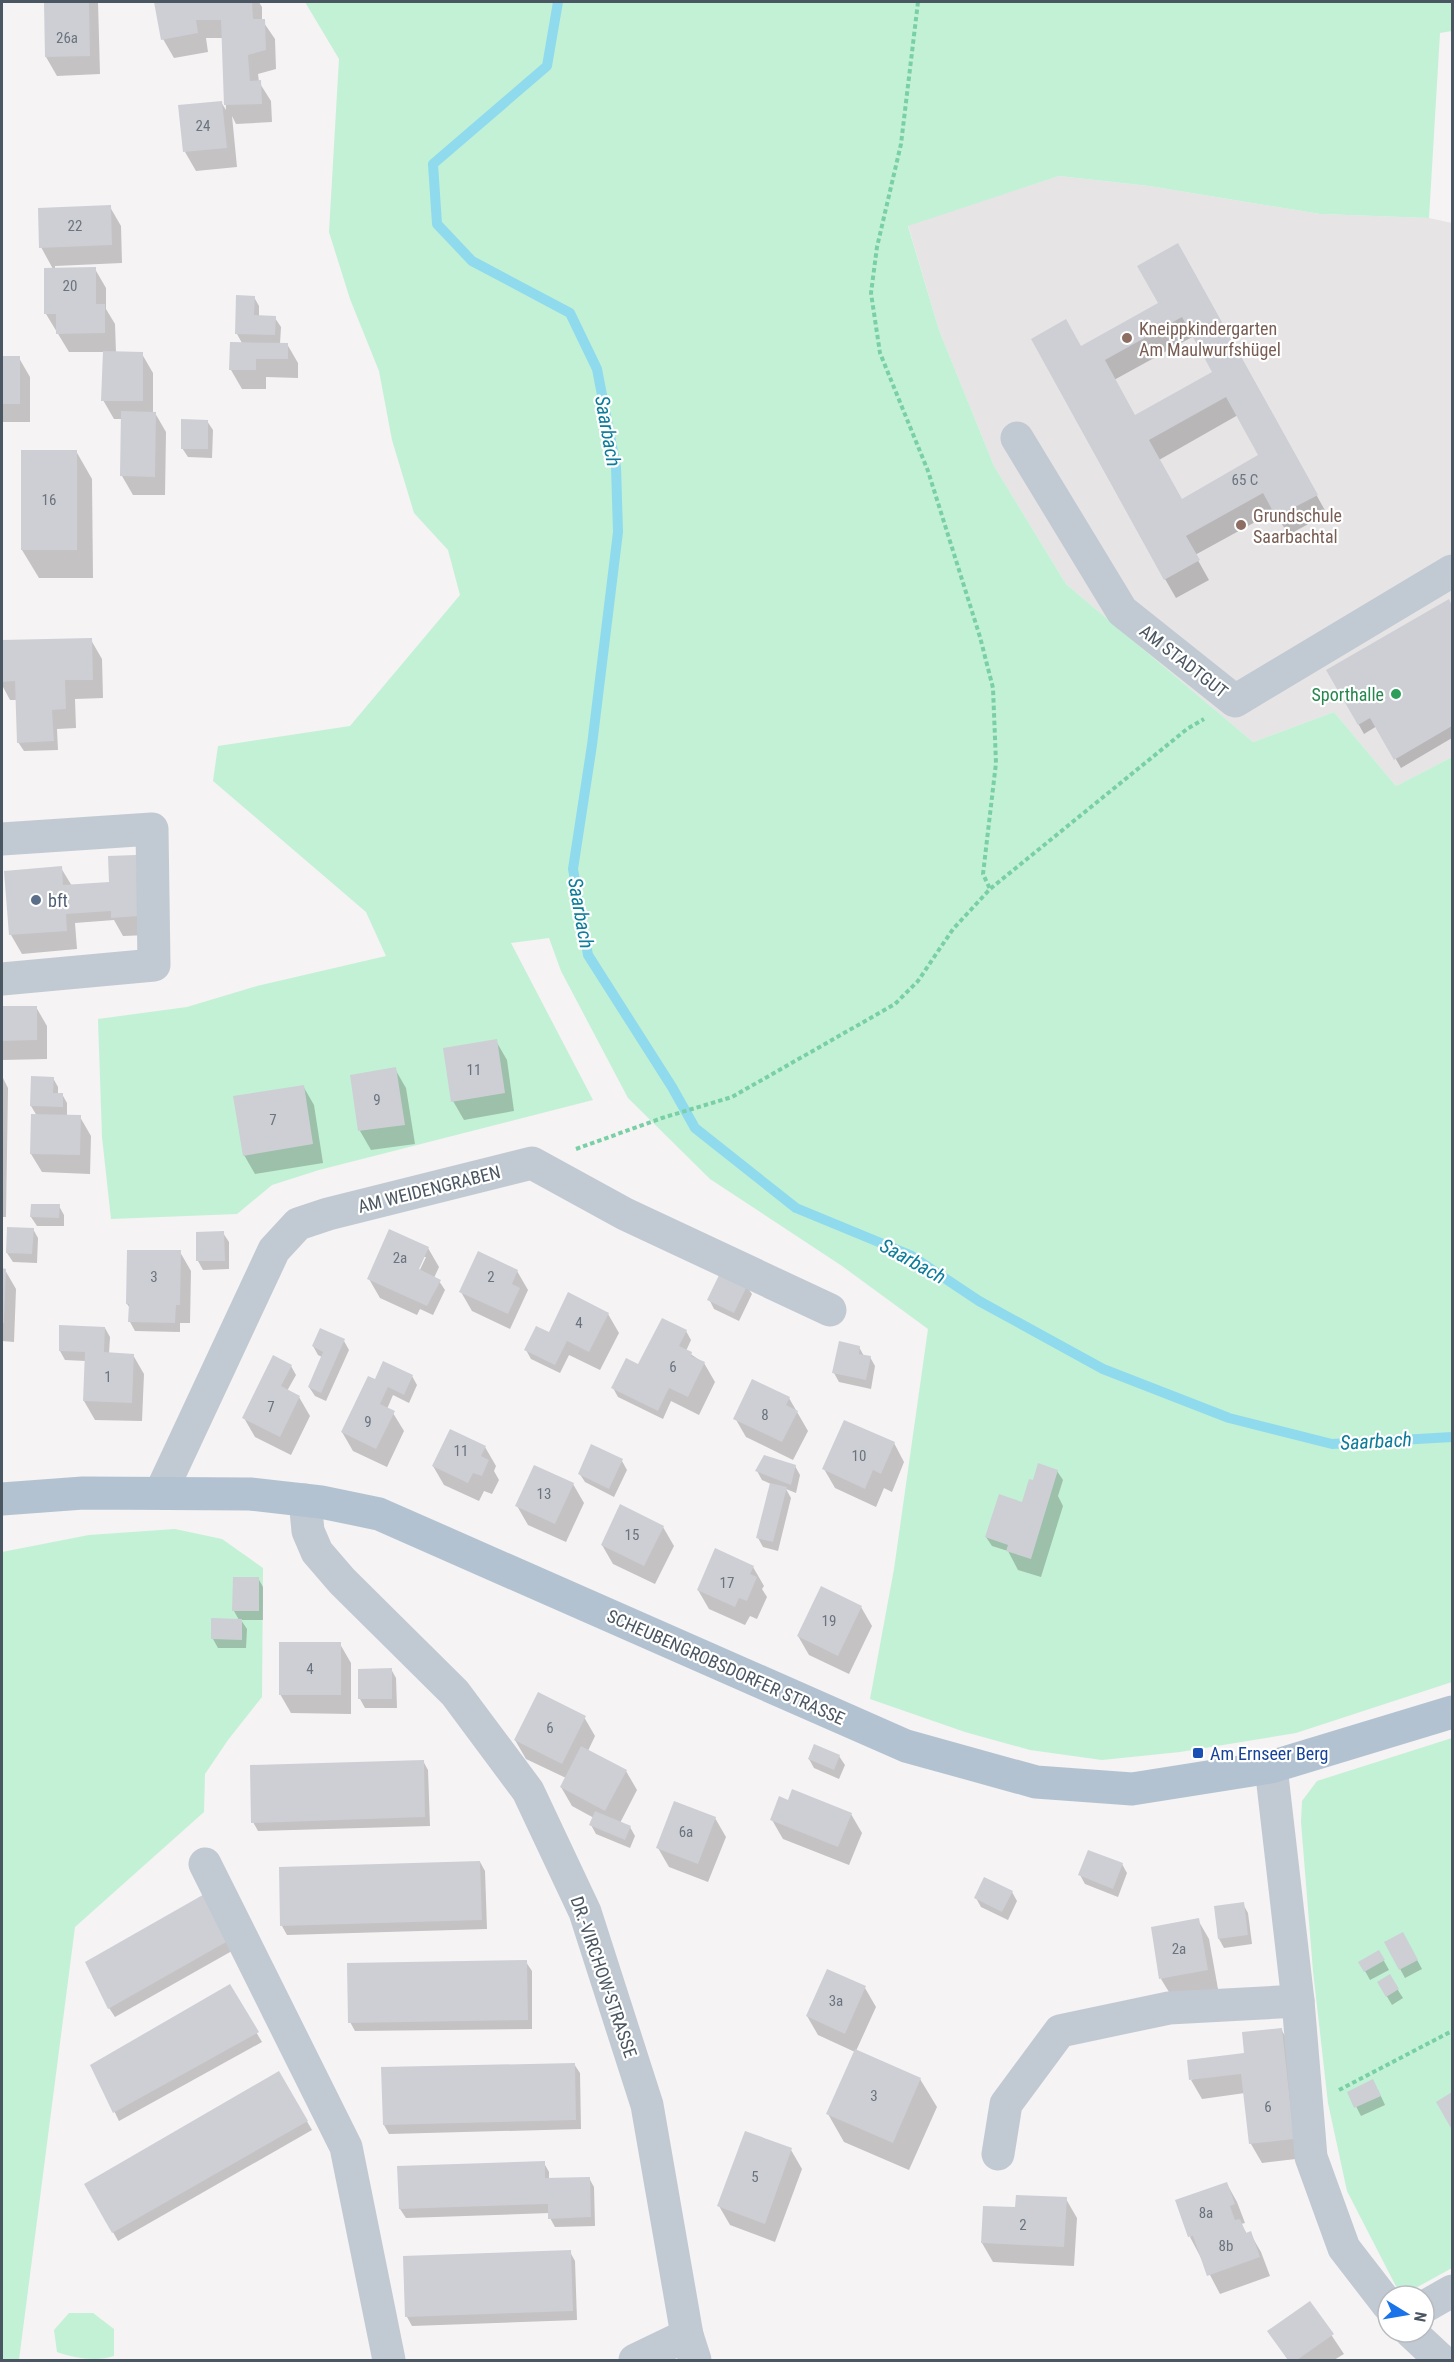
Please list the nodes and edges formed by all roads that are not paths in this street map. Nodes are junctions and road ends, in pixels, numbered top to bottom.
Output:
1 (1017, 438) dead end
2 (1452, 570) edge
3 (2, 839) edge
4 (2, 979) edge
5 (830, 1310) dead end
6 (161, 1492) junction
7 (2, 1499) edge
8 (305, 1500) junction
9 (1452, 1712) edge
10 (1271, 1767) junction
11 (205, 1864) dead end
12 (1298, 2001) junction
13 (998, 2154) dead end
14 (1376, 2289) edge
15 (1452, 2291) edge
16 (1436, 2300) edge
17 (1423, 2344) edge
18 (691, 2348) edge
19 (390, 2361) edge
20 (635, 2361) edge
21 (1441, 2361) edge

1 - 2 street, AM STADTGUT
3 - 4 street
5 - 6 street, AM WEIDENGRABEN
6 - 7 main road, SCHEUBENGROBSDORFER STRASSE
6 - 8 main road, SCHEUBENGROBSDORFER STRASSE
8 - 10 main road, SCHEUBENGROBSDORFER STRASSE
8 - 18 street, DR.-VIRCHOW-STRASSE
9 - 10 main road, SCHEUBENGROBSDORFER STRASSE
10 - 12 street
11 - 19 street
12 - 13 street
12 - 14 street
15 - 16 street
17 - 21 street
18 - 20 street

